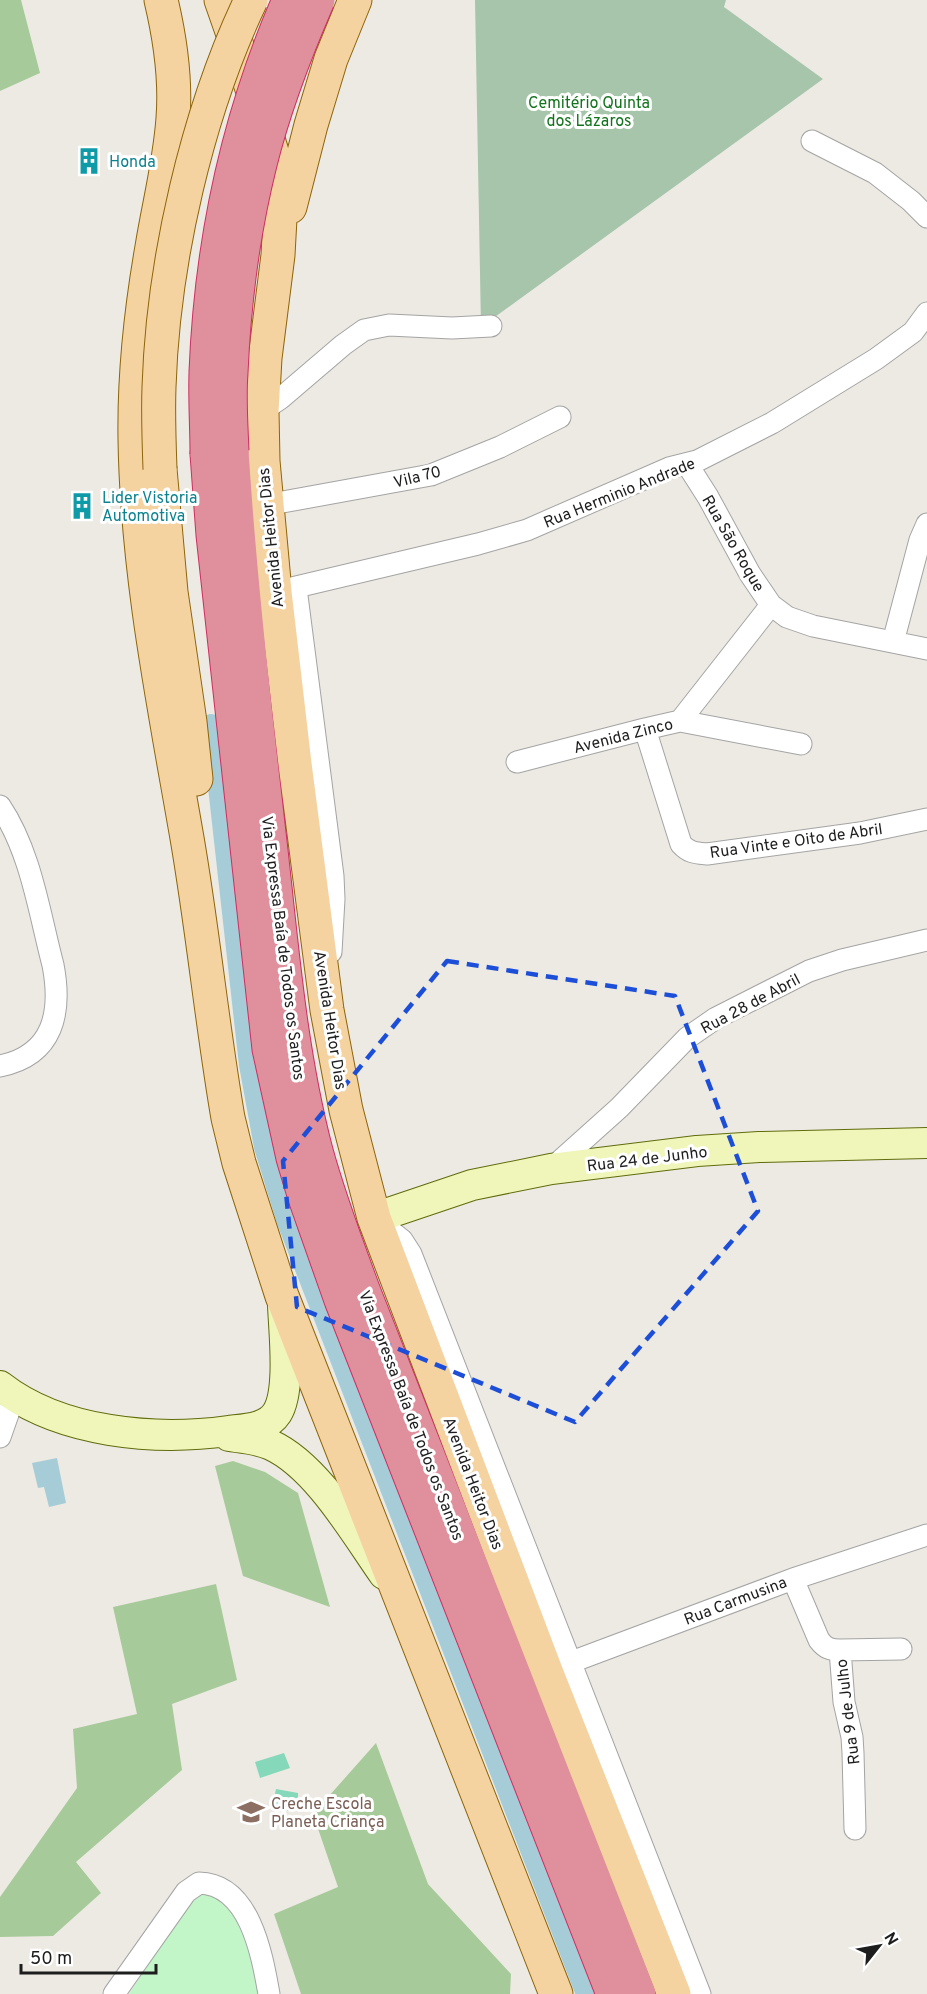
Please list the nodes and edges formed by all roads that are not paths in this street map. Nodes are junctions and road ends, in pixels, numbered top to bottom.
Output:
1 (161, 0) edge
2 (229, 0) edge
3 (290, 0) edge
4 (318, 0) edge
5 (355, 0) edge
6 (263, 122) junction
7 (812, 141) dead end
8 (168, 162) junction
9 (927, 217) edge
10 (278, 255) junction
11 (927, 313) edge
12 (491, 326) dead end
13 (262, 411) junction
14 (560, 417) dead end
15 (220, 452) junction
16 (687, 464) junction
17 (266, 505) junction
18 (927, 524) edge
19 (286, 590) junction
20 (771, 605) junction
21 (893, 642) junction
22 (927, 649) edge
23 (680, 721) junction
24 (645, 729) junction
25 (801, 744) dead end
26 (517, 762) dead end
27 (0, 806) edge
28 (927, 819) edge
29 (927, 940) edge
30 (208, 978) junction
31 (0, 1066) edge
32 (927, 1143) edge
33 (550, 1169) junction
34 (374, 1218) junction
35 (282, 1296) junction
36 (7, 1392) edge
37 (212, 1433) junction
38 (0, 1437) edge
39 (927, 1535) edge
40 (793, 1579) junction
41 (399, 1594) junction
42 (902, 1649) dead end
43 (840, 1650) junction
44 (558, 1667) junction
45 (855, 1829) dead end
46 (114, 1994) edge
47 (269, 1994) edge
48 (556, 1994) edge
49 (613, 1994) edge
50 (639, 1994) edge
51 (674, 1994) edge
52 (700, 1994) edge

1 - 8 main road
2 - 6 main road, Avenida Heitor Dias
2 - 30 main road, bridge
3 - 15 highway, Via Expressa Baía de Todos os Santos, bridge
4 - 15 highway, Via Expressa Baía de Todos os Santos, bridge
5 - 10 main road
6 - 8 main road
6 - 10 main road, Avenida Heitor Dias
7 - 9 street
8 - 30 main road
10 - 13 main road, Avenida Heitor Dias
11 - 16 street, Rua Herminio Andrade
12 - 13 street
13 - 17 main road, Avenida Heitor Dias
14 - 17 street, Vila 70
15 - 49 highway, Via Expressa Baía de Todos os Santos
15 - 50 highway, Via Expressa Baía de Todos os Santos
16 - 19 street, Rua Herminio Andrade
16 - 20 street, Rua São Roque
17 - 19 main road, Avenida Heitor Dias
18 - 21 street
19 - 34 main road, Avenida Heitor Dias
20 - 21 street, Rua São Roque
20 - 23 street
21 - 22 street, Rua São Roque
23 - 24 street, Avenida Zinco
23 - 25 street, Avenida Zinco
24 - 26 street, Avenida Zinco
24 - 28 street, Rua Vinte e Oito de Abril
27 - 31 street
29 - 33 street, Rua 28 de Abril
30 - 35 main road
32 - 33 street, Rua 24 de Junho
33 - 34 street, Rua 24 de Junho
34 - 44 main road, Avenida Heitor Dias
35 - 37 street
35 - 41 main road
36 - 37 street
36 - 38 street
37 - 41 street
39 - 40 street, Rua Carmusina
40 - 43 street, Rua 9 de Julho
40 - 44 street, Rua Carmusina
41 - 48 main road
42 - 43 street
43 - 45 street, Rua 9 de Julho
44 - 51 main road, Avenida Heitor Dias
44 - 52 street
46 - 47 street

